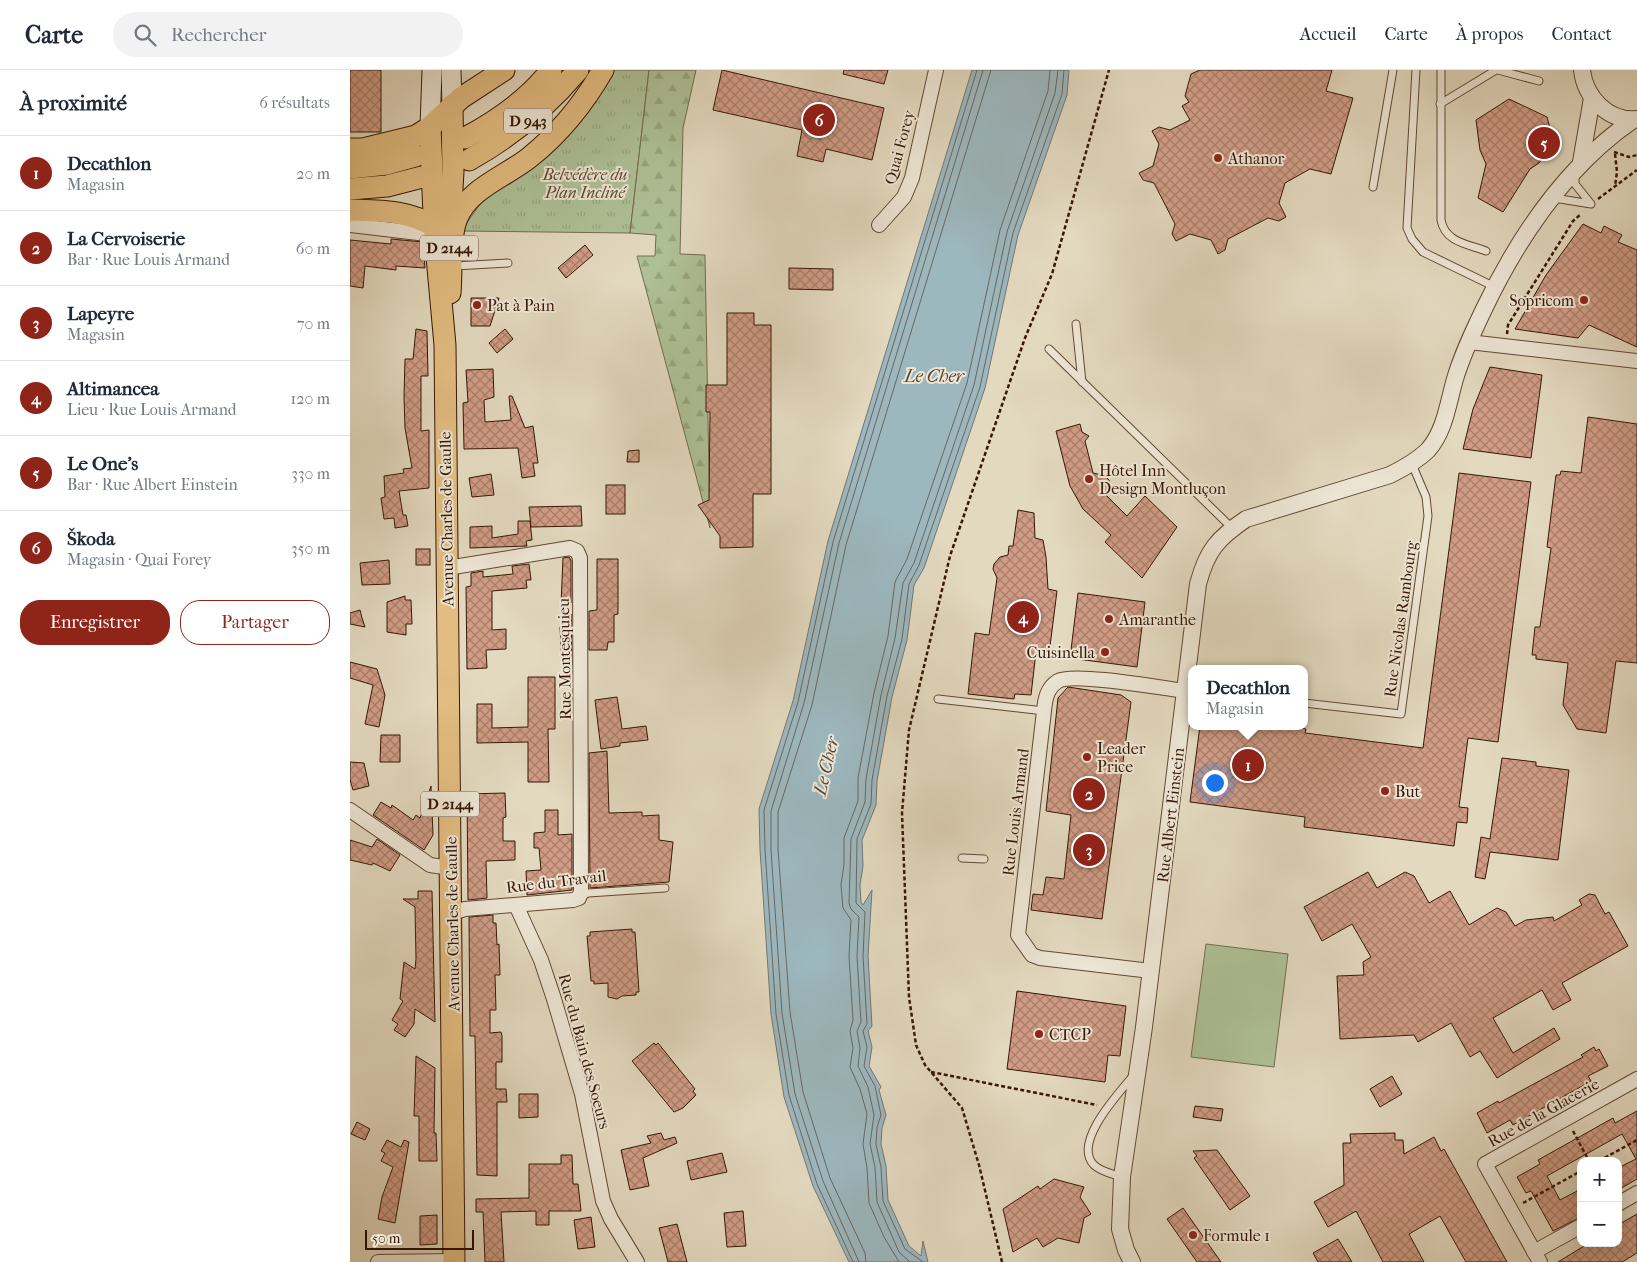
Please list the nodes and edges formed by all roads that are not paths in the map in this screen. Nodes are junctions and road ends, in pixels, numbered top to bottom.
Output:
1 (432, 70) edge
2 (442, 70) edge
3 (450, 70) edge
4 (504, 70) edge
5 (551, 70) edge
6 (578, 70) edge
7 (603, 70) edge
8 (936, 70) edge
9 (1393, 70) edge
10 (1416, 70) edge
11 (1441, 70) edge
12 (1497, 70) edge
13 (1582, 70) edge
14 (1539, 81) dead end
15 (1592, 98) junction
16 (1440, 104) junction
17 (1635, 119) edge
18 (431, 130) junction
19 (465, 138) dead end
20 (350, 149) edge
21 (1578, 166) junction
22 (350, 168) edge
23 (422, 177) dead end
24 (450, 181) junction
25 (492, 181) junction
26 (1373, 187) dead end
27 (350, 190) edge
28 (1551, 198) junction
29 (350, 210) edge
30 (391, 211) junction
31 (879, 225) dead end
32 (350, 226) edge
33 (437, 235) junction
34 (1486, 251) dead end
35 (508, 263) dead end
36 (451, 266) junction
37 (1496, 287) junction
38 (448, 314) junction
39 (1076, 324) dead end
40 (1469, 342) junction
41 (445, 345) junction
42 (1049, 349) dead end
43 (1637, 361) edge
44 (1082, 383) junction
45 (1412, 464) junction
46 (1233, 528) junction
47 (447, 568) junction
48 (1190, 665) edge
49 (1188, 691) edge
50 (938, 699) dead end
51 (1308, 703) edge
52 (1044, 711) junction
53 (350, 810) edge
54 (962, 858) dead end
55 (984, 859) dead end
56 (451, 868) junction
57 (665, 888) dead end
58 (579, 898) junction
59 (516, 905) junction
60 (452, 913) junction
61 (1151, 971) junction
62 (1138, 1070) junction
63 (1637, 1079) edge
64 (1122, 1177) junction
65 (1637, 1193) edge
66 (1621, 1202) edge
67 (1577, 1229) edge
68 (1537, 1257) edge
69 (378, 1262) edge
70 (454, 1262) edge
71 (637, 1262) edge
72 (1132, 1262) edge

1 - 18 main road, Avenue Charles de Gaulle / D 2144
2 - 18 main road, Avenue Charles de Gaulle / D 2144
3 - 18 main road, Avenue Charles de Gaulle / D 2144
4 - 18 main road
5 - 19 main road, D 943
6 - 24 main road, D 943
7 - 25 main road
8 - 31 street, Quai Forey
9 - 26 lane
10 - 37 lane
11 - 16 lane
12 - 14 lane
12 - 16 lane
13 - 15 street
15 - 17 street
15 - 21 street, Rue Albert Einstein
16 - 34 lane
17 - 21 street, Rue Albert Einstein
18 - 20 main road
18 - 22 main road
18 - 24 main road, Avenue Charles de Gaulle / D 2144
18 - 24 main road
21 - 28 street, Rue Albert Einstein
21 - 28 lane
23 - 27 main road
24 - 25 main road
24 - 30 main road
24 - 33 main road, Avenue Charles de Gaulle / D 2144
24 - 36 main road, Avenue Charles de Gaulle / D 2144
25 - 36 main road
28 - 37 street, Rue Albert Einstein
29 - 30 main road
30 - 33 main road
32 - 33 street
33 - 38 main road
33 - 41 main road, Avenue Charles de Gaulle / D 2144
35 - 36 lane
36 - 38 main road
37 - 40 street, Rue Albert Einstein
38 - 41 main road, Avenue Charles de Gaulle / D 2144
39 - 44 lane
40 - 43 street
40 - 45 street, Rue Albert Einstein
41 - 47 main road, Avenue Charles de Gaulle / D 2144
42 - 44 lane
44 - 46 lane
45 - 46 street, Rue Albert Einstein
45 - 51 lane, Rue Nicolas Rambourg
46 - 48 street, Rue Albert Einstein
47 - 56 main road, Avenue Charles de Gaulle / D 2144
47 - 58 street, Rue Montesquieu
49 - 52 street, Rue Louis Armand
49 - 61 street, Rue Albert Einstein
50 - 52 lane
52 - 61 street, Rue Louis Armand
53 - 56 street
54 - 55 lane
56 - 60 main road, Avenue Charles de Gaulle / D 2144
57 - 58 lane, Rue du Travail
58 - 59 street, Rue du Travail
59 - 60 street, Rue du Travail
59 - 71 street, Rue du Bain des Soeurs
60 - 70 main road, Avenue Charles de Gaulle / D 2144
61 - 62 street, Rue Albert Einstein
62 - 64 street, Rue Albert Einstein
62 - 64 lane
63 - 68 street, Rue de la Glacerie
64 - 72 street, Rue Albert Einstein
65 - 66 street
67 - 68 street
69 - 70 street

